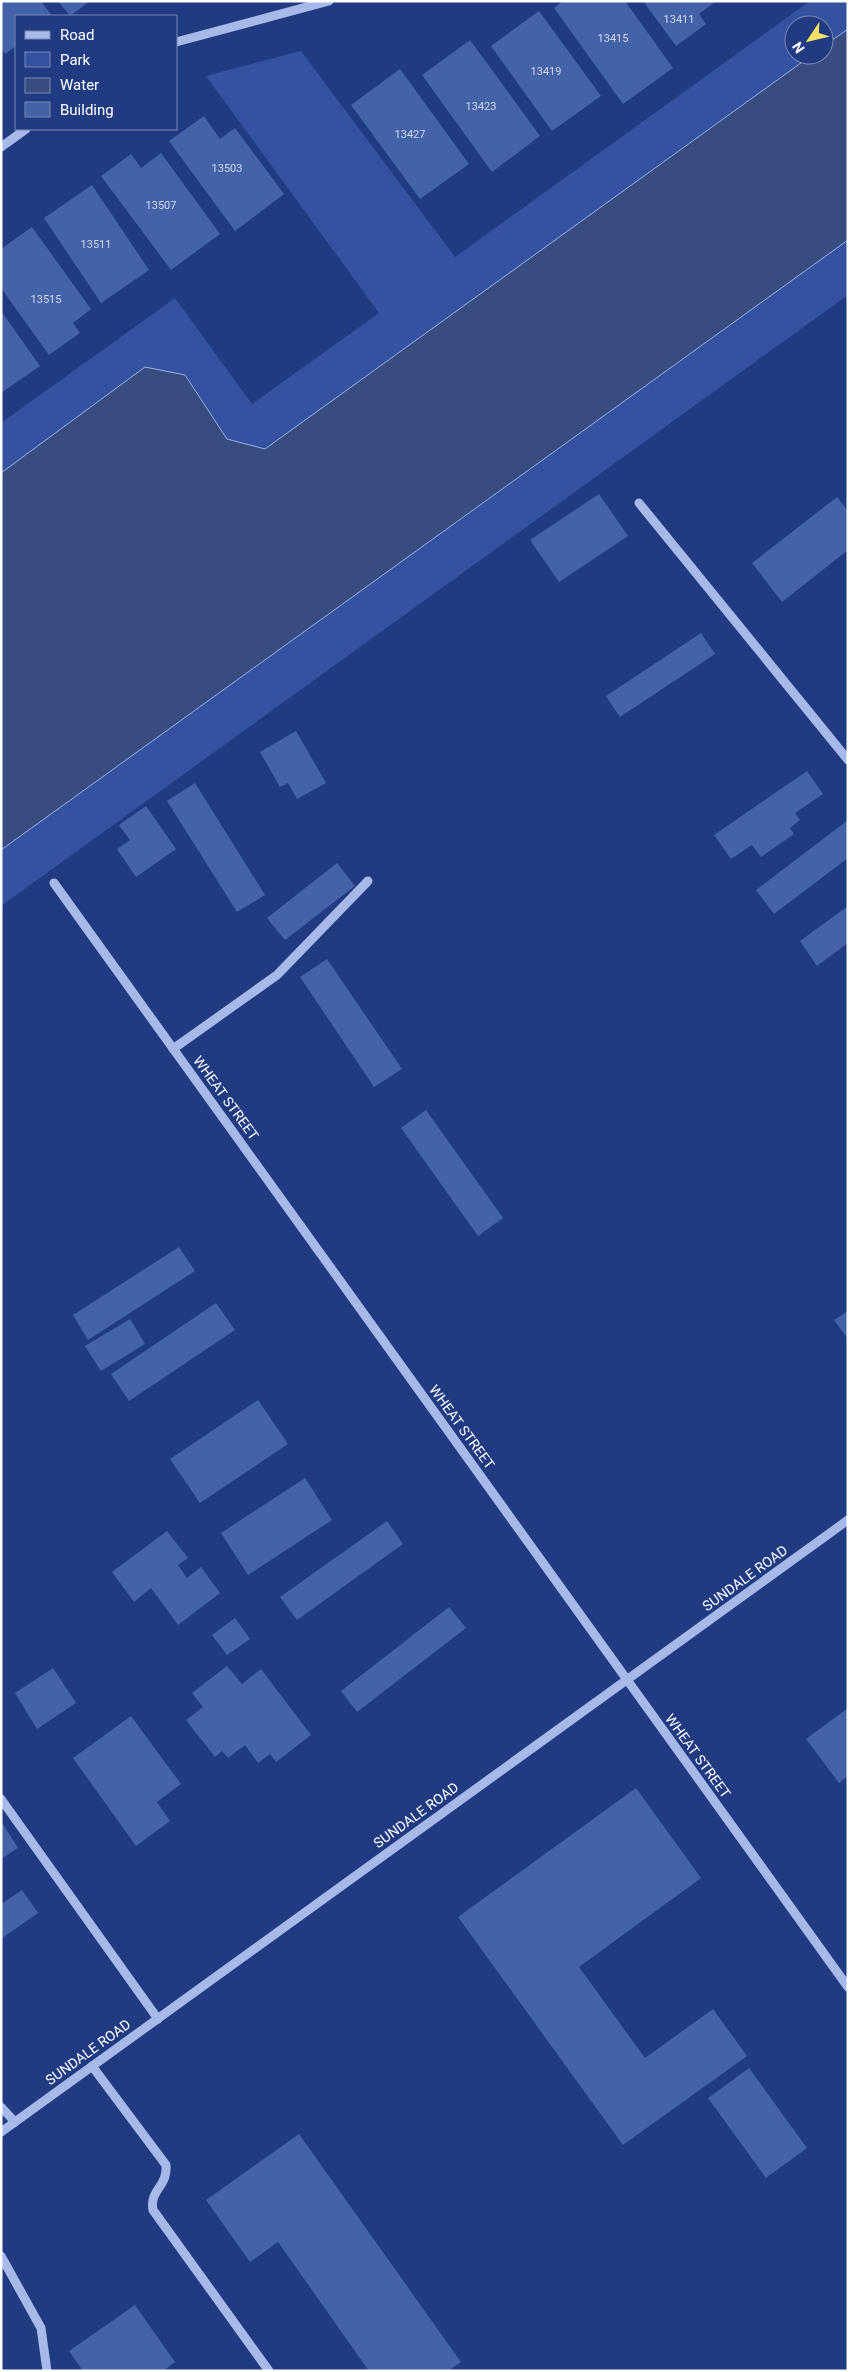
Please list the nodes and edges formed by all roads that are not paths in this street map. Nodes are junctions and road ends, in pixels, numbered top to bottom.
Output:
1 (329, 1) edge
2 (178, 41) edge
3 (25, 130) edge
4 (1, 147) edge
5 (639, 503) dead end
6 (848, 760) edge
7 (368, 881) dead end
8 (54, 883) dead end
9 (173, 1049) junction
10 (848, 1520) edge
11 (627, 1680) junction
12 (1, 1799) edge
13 (848, 1987) edge
14 (158, 2019) junction
15 (92, 2066) junction
16 (1, 2107) edge
17 (15, 2122) junction
18 (1, 2132) edge
19 (1, 2256) edge
20 (47, 2371) edge
21 (269, 2371) edge

1 - 2 street
3 - 4 street
5 - 6 street
7 - 9 street
8 - 9 street, WHEAT STREET
9 - 11 street, WHEAT STREET
10 - 11 street, SUNDALE ROAD
11 - 13 street, WHEAT STREET
11 - 14 street, SUNDALE ROAD
12 - 14 street
14 - 15 street, SUNDALE ROAD
15 - 17 street, SUNDALE ROAD
15 - 21 street
16 - 17 street
17 - 18 street, SUNDALE ROAD
19 - 20 street

